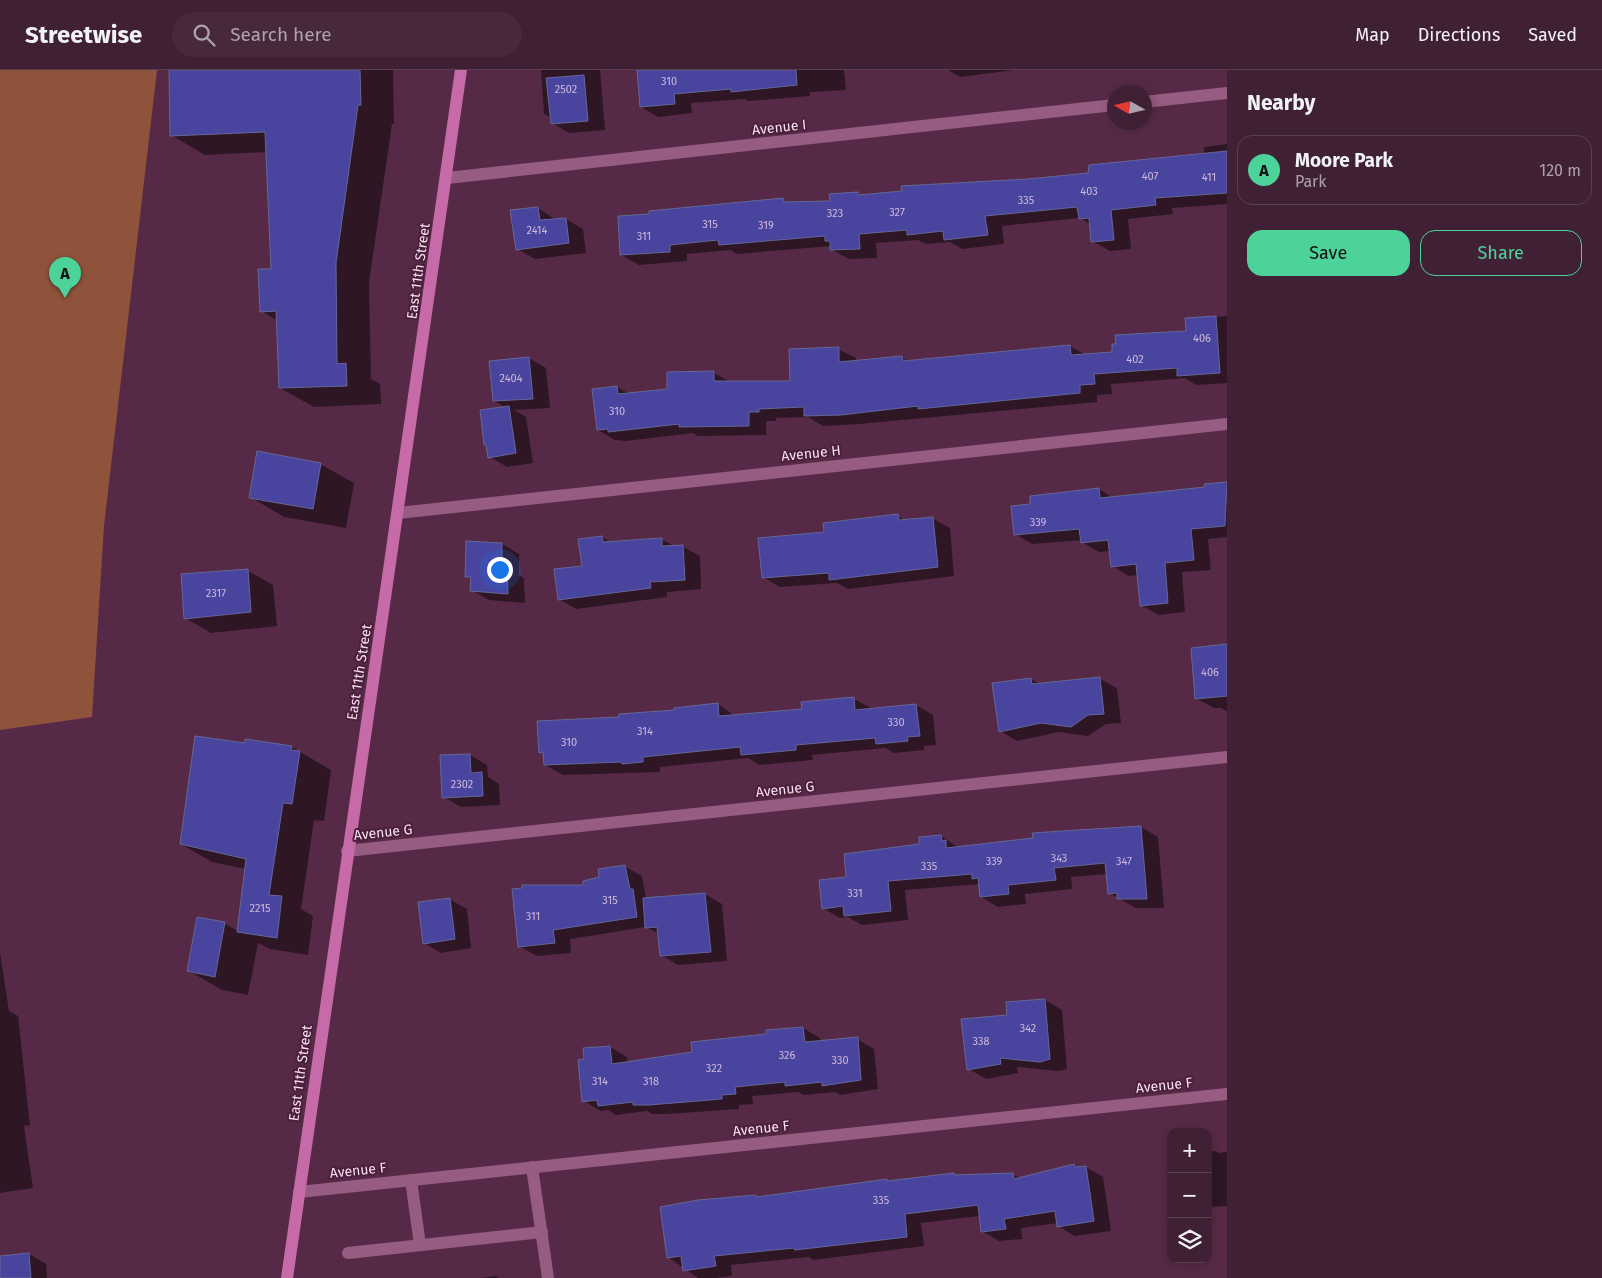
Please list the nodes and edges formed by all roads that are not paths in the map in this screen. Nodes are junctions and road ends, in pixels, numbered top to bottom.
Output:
1 (461, 70) edge
2 (1227, 93) edge
3 (1152, 101) edge
4 (1107, 106) edge
5 (447, 178) junction
6 (1227, 424) edge
7 (398, 513) junction
8 (1227, 757) edge
9 (347, 851) junction
10 (1227, 1094) edge
11 (532, 1168) junction
12 (411, 1180) junction
13 (299, 1192) junction
14 (542, 1232) junction
15 (420, 1245) junction
16 (348, 1253) dead end
17 (287, 1278) edge
18 (548, 1278) edge

1 - 5 street, East 11th Street
2 - 3 street
4 - 5 street, Avenue I
5 - 7 street, East 11th Street
6 - 7 street, Avenue H
7 - 9 street, East 11th Street
8 - 9 street, Avenue G
9 - 13 street, East 11th Street
10 - 11 street, Avenue F
11 - 12 street, Avenue F
11 - 14 street
12 - 13 street, Avenue F
12 - 15 street
13 - 17 street, East 11th Street
14 - 15 street
14 - 18 street
15 - 16 street

